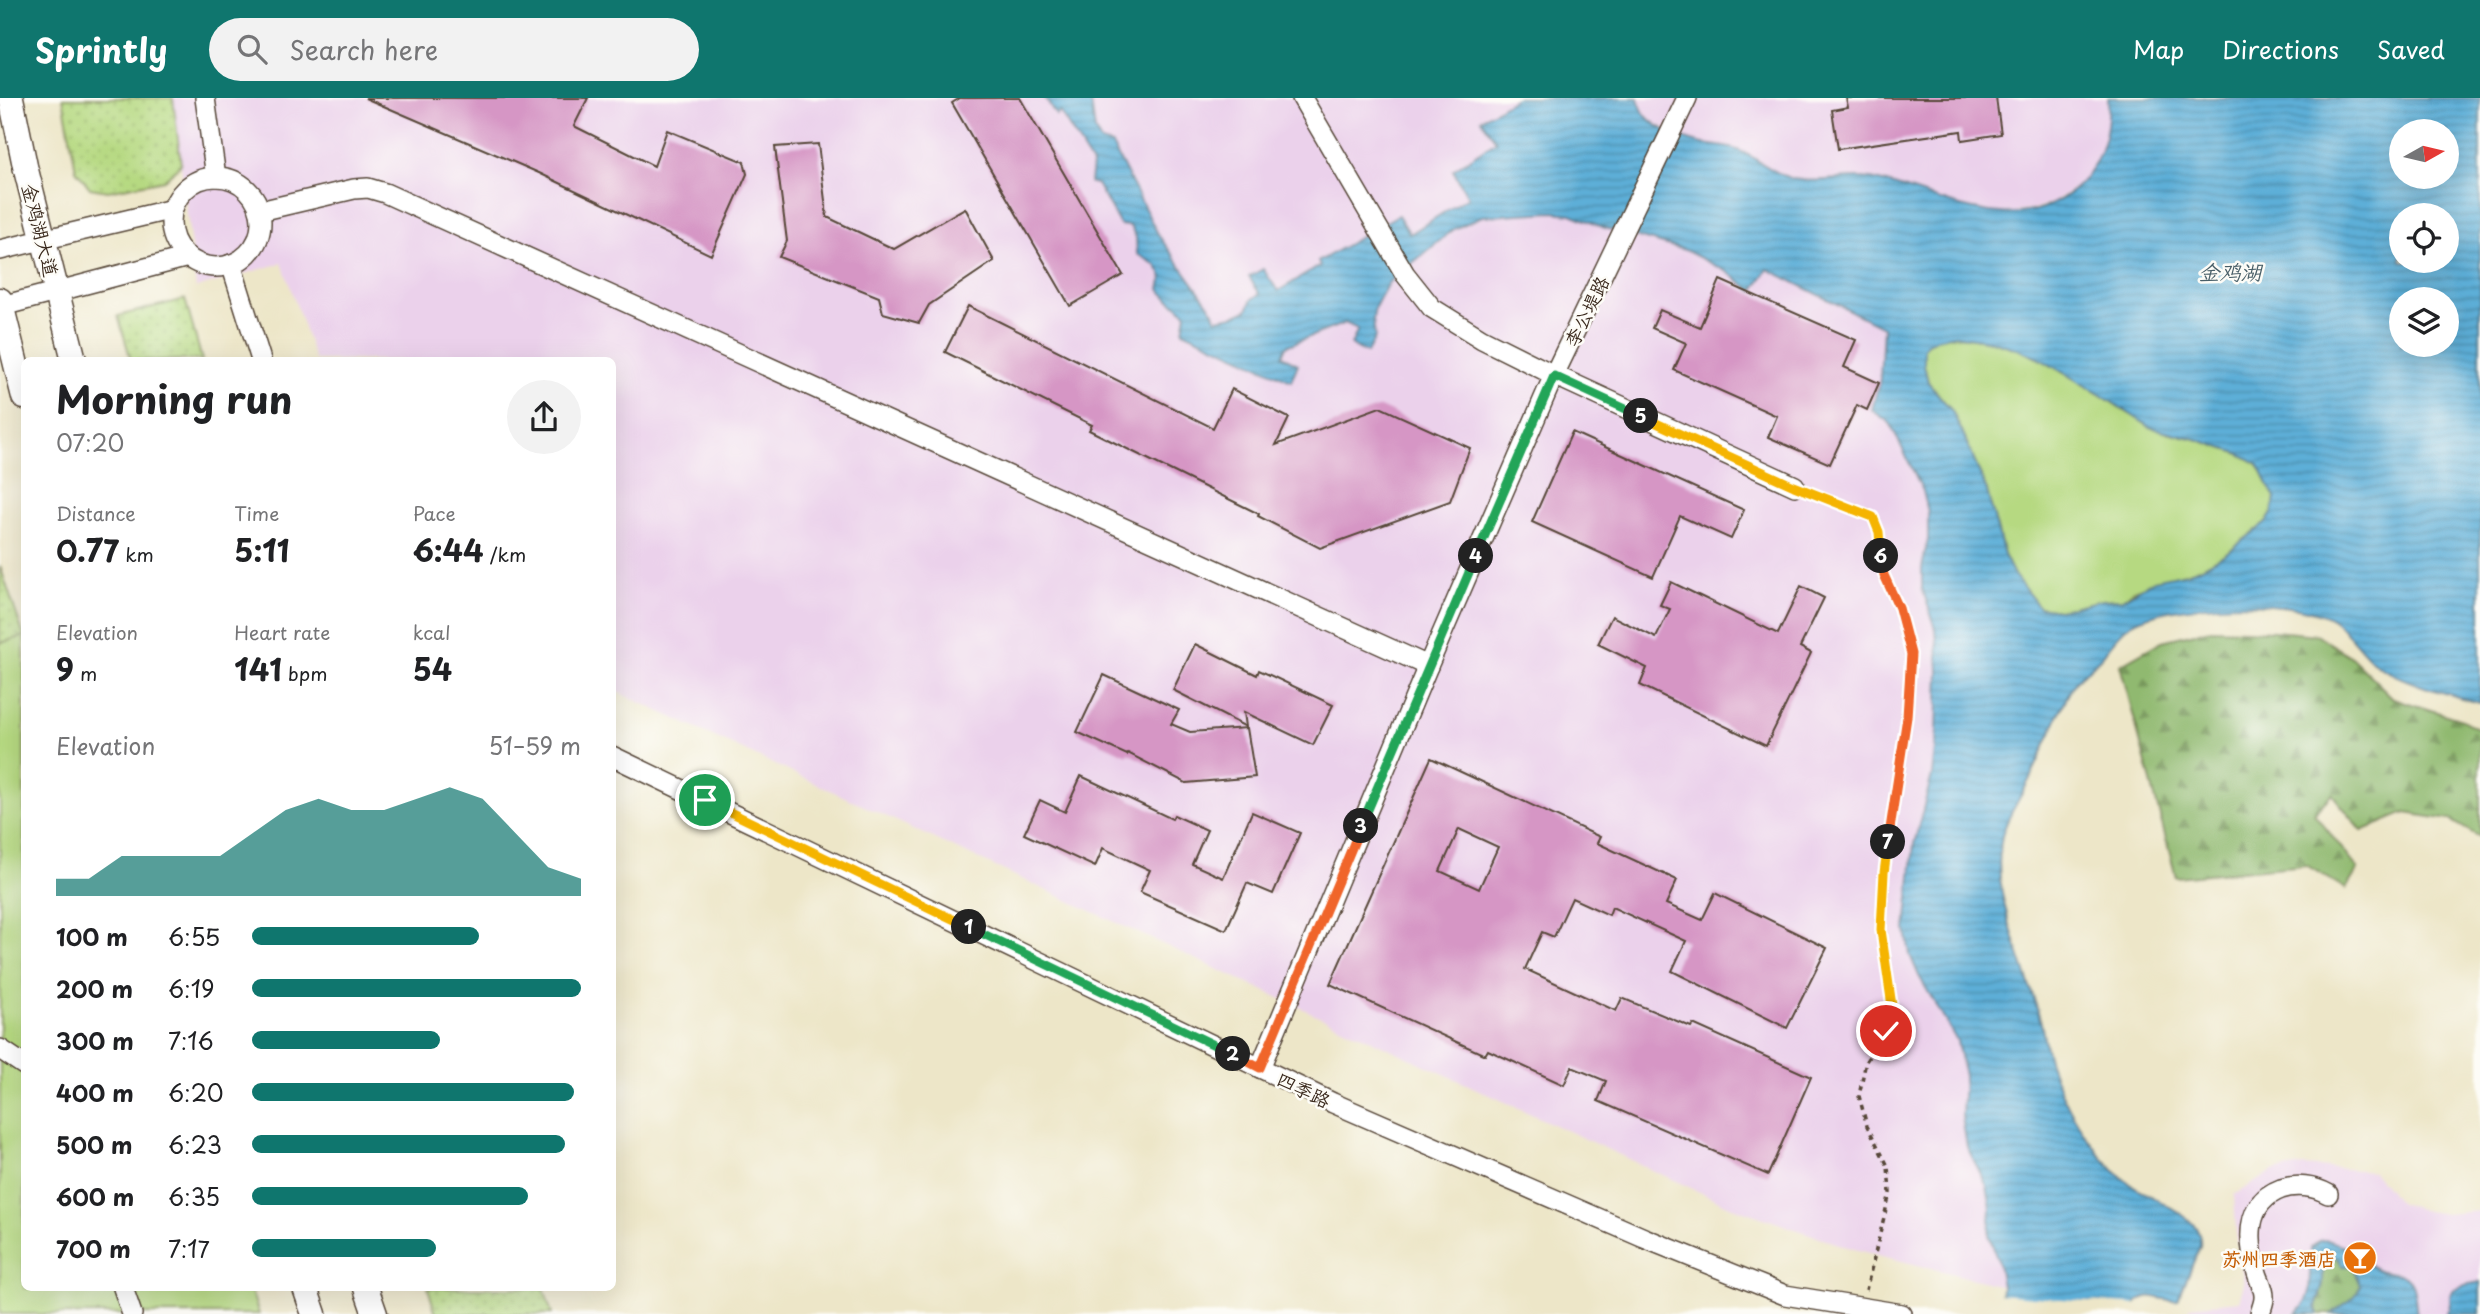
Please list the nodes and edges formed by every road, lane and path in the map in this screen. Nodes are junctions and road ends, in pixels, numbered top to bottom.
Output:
1 (11, 98) edge
2 (205, 98) edge
3 (1302, 98) edge
4 (1687, 98) edge
5 (216, 177) junction
6 (173, 209) junction
7 (260, 211) junction
8 (43, 240) junction
9 (0, 250) edge
10 (188, 257) junction
11 (230, 264) junction
12 (56, 291) junction
13 (1, 303) edge
14 (73, 357) edge
15 (260, 357) edge
16 (1554, 376) junction
17 (21, 385) edge
18 (1794, 486) joint
19 (1428, 666) junction
20 (616, 758) edge
21 (0, 1049) edge
22 (21, 1063) edge
23 (1260, 1068) junction
24 (2328, 1194) dead end
25 (124, 1291) edge
26 (306, 1291) edge
27 (367, 1291) edge
28 (1862, 1309) junction
29 (132, 1314) edge
30 (314, 1314) edge
31 (375, 1314) edge
32 (1902, 1314) edge
33 (2260, 1314) edge

1 - 8 main road, 金鸡湖大道
2 - 5 street
3 - 16 street
4 - 16 street, 李公堤路
5 - 6 street
5 - 7 street
6 - 8 street
6 - 10 street
7 - 11 street
7 - 19 street
8 - 9 street
8 - 12 main road, 金鸡湖大道
10 - 11 street
10 - 12 street
11 - 15 street
12 - 13 street
12 - 14 main road, 金鸡湖大道
13 - 17 main road
16 - 18 street
16 - 19 street, 李公堤路
18 - 28 path
19 - 23 street, 李公堤路
20 - 23 street, 四季路
21 - 22 street
23 - 28 street, 四季路
24 - 33 street
25 - 29 street
26 - 30 main road
27 - 31 main road
28 - 32 street, 四季路

